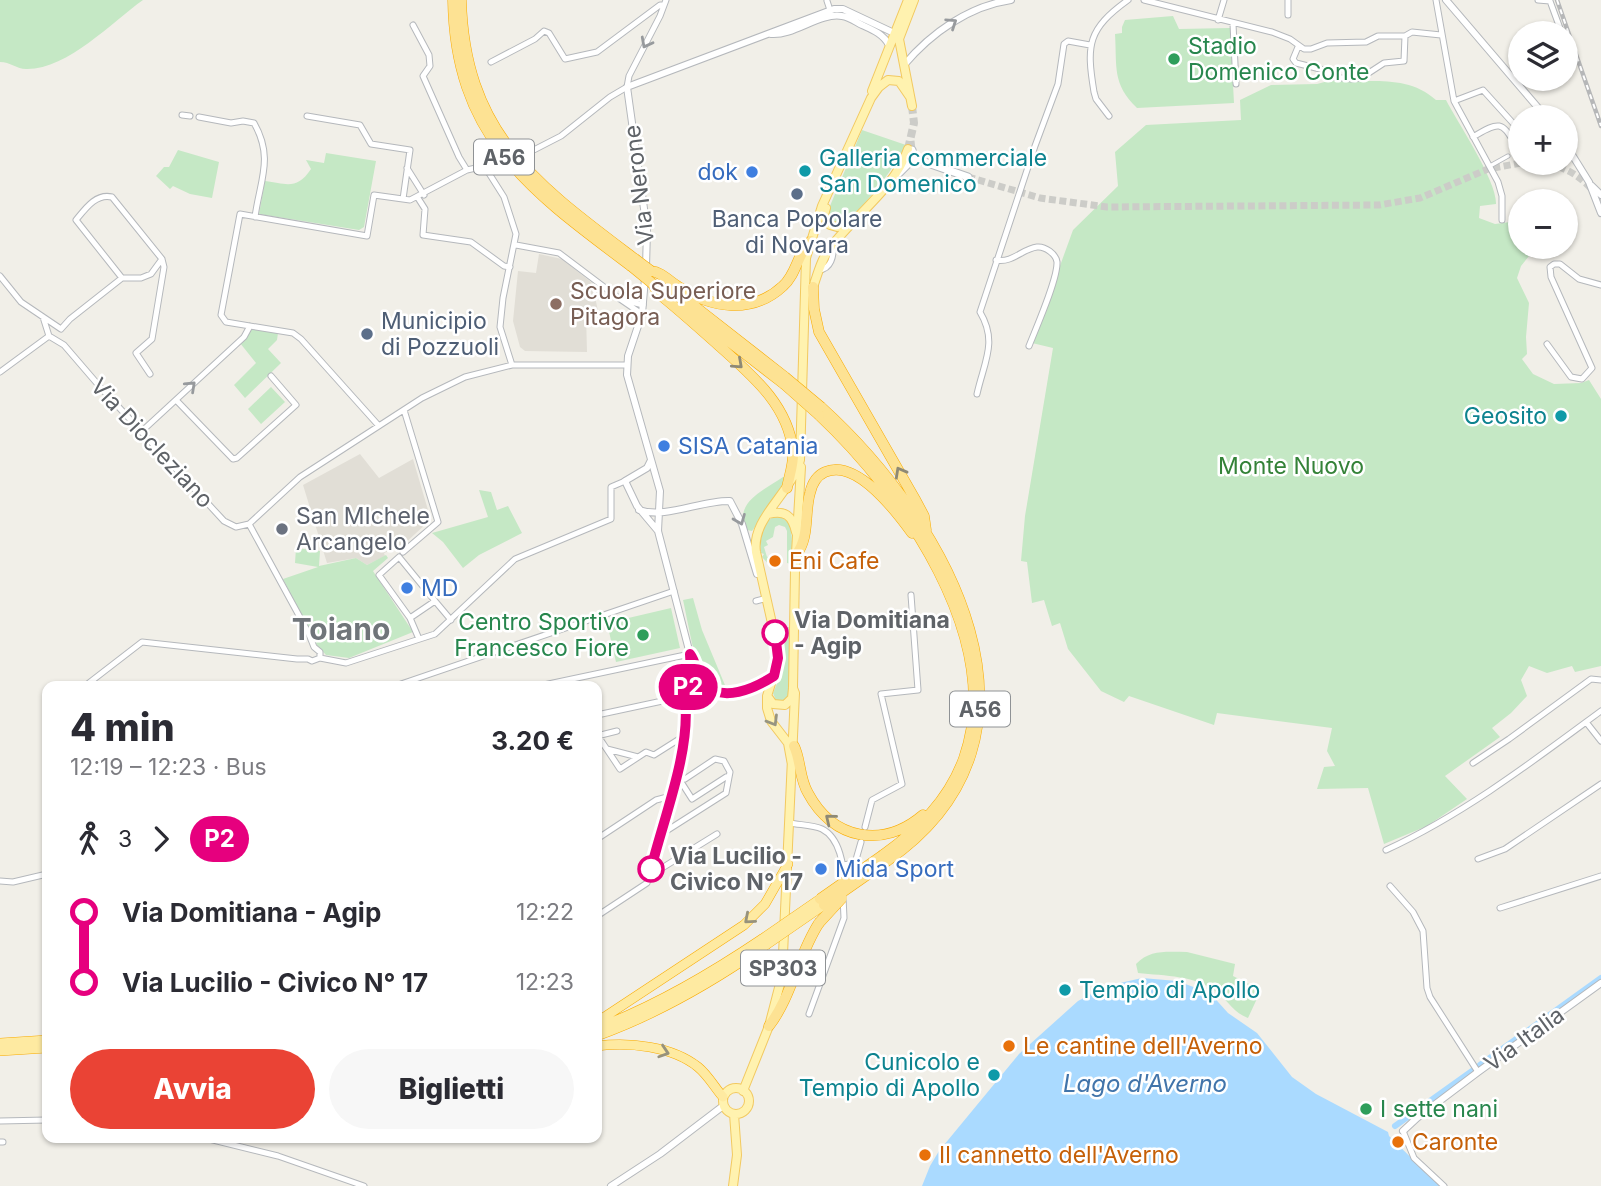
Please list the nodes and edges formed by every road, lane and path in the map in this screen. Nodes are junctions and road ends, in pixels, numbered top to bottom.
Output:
1 (453, 0) edge
2 (461, 0) edge
3 (827, 0) edge
4 (908, 0) edge
5 (914, 0) edge
6 (1011, 0) edge
7 (1128, 0) edge
8 (1144, 0) edge
9 (1224, 0) edge
10 (1288, 0) edge
11 (1436, 0) edge
12 (1446, 0) edge
13 (1538, 0) edge
14 (665, 3) edge
15 (830, 10) junction
16 (843, 12) junction
17 (1288, 15) dead end
18 (821, 19) junction
19 (1218, 20) junction
20 (1557, 21) edge
21 (1233, 24) junction
22 (413, 25) dead end
23 (894, 33) junction
24 (771, 34) junction
25 (1441, 35) junction
26 (1405, 36) junction
27 (889, 45) junction
28 (1090, 45) junction
29 (1298, 47) junction
30 (491, 62) dead end
31 (904, 65) junction
32 (1236, 84) dead end
33 (627, 87) junction
34 (871, 98) junction
35 (1454, 101) junction
36 (1536, 105) edge
37 (181, 115) dead end
38 (190, 116) dead end
39 (307, 116) dead end
40 (1109, 116) dead end
41 (198, 117) dead end
42 (1508, 118) edge
43 (1508, 134) edge
44 (1473, 137) junction
45 (910, 149) joint
46 (524, 155) dead end
47 (1508, 156) dead end
48 (922, 162) junction
49 (498, 163) dead end
50 (1578, 164) edge
51 (1490, 166) junction
52 (485, 167) junction
53 (407, 168) junction
54 (467, 170) junction
55 (895, 174) junction
56 (968, 177) tunnel mouth
57 (1589, 182) junction
58 (1601, 195) edge
59 (421, 196) junction
60 (403, 199) junction
61 (826, 202) junction
62 (1601, 213) edge
63 (255, 216) junction
64 (1502, 220) dead end
65 (852, 224) junction
66 (516, 244) junction
67 (809, 246) junction
68 (162, 259) junction
69 (996, 260) junction
70 (633, 262) junction
71 (823, 266) junction
72 (510, 267) junction
73 (651, 271) junction
74 (0, 276) edge
75 (122, 278) junction
76 (653, 284) junction
77 (1601, 285) edge
78 (813, 287) junction
79 (620, 299) junction
80 (643, 305) junction
81 (642, 314) junction
82 (43, 317) junction
83 (250, 326) junction
84 (61, 329) junction
85 (49, 336) junction
86 (804, 337) junction
87 (1547, 344) dead end
88 (64, 345) junction
89 (1029, 346) dead end
90 (1601, 363) edge
91 (512, 365) junction
92 (626, 365) junction
93 (1592, 368) junction
94 (0, 372) edge
95 (150, 374) dead end
96 (271, 376) dead end
97 (785, 381) junction
98 (977, 394) dead end
99 (176, 400) junction
100 (404, 410) junction
101 (379, 426) junction
102 (141, 432) junction
103 (651, 457) junction
104 (800, 460) junction
105 (656, 470) junction
106 (644, 471) junction
107 (625, 481) junction
108 (787, 488) junction
109 (661, 500) junction
110 (639, 510) junction
111 (661, 512) junction
112 (768, 514) junction
113 (248, 524) junction
114 (658, 531) junction
115 (797, 538) junction
116 (925, 538) junction
117 (402, 552) dead end
118 (796, 555) junction
119 (674, 591) junction
120 (911, 595) dead end
121 (767, 598) junction
122 (435, 601) junction
123 (756, 601) dead end
124 (410, 618) junction
125 (450, 620) junction
126 (419, 639) junction
127 (314, 648) junction
128 (690, 654) junction
129 (320, 658) junction
130 (308, 659) junction
131 (774, 676) junction
132 (1601, 680) edge
133 (91, 681) edge
134 (416, 681) edge
135 (563, 681) edge
136 (793, 688) junction
137 (724, 694) junction
138 (767, 696) junction
139 (685, 697) junction
140 (1601, 710) edge
141 (602, 714) edge
142 (1586, 722) junction
143 (617, 731) dead end
144 (602, 735) edge
145 (684, 736) junction
146 (1601, 741) edge
147 (602, 742) edge
148 (794, 746) junction
149 (607, 749) junction
150 (638, 757) junction
151 (1473, 763) dead end
152 (792, 765) junction
153 (676, 774) junction
154 (726, 777) dead end
155 (685, 779) dead end
156 (1601, 784) edge
157 (671, 796) junction
158 (936, 808) junction
159 (790, 823) junction
160 (865, 827) dead end
161 (717, 834) dead end
162 (660, 835) junction
163 (602, 836) edge
164 (861, 842) dead end
165 (1386, 850) dead end
166 (885, 858) junction
167 (1478, 859) dead end
168 (788, 864) junction
169 (843, 865) junction
170 (652, 866) junction
171 (42, 875) edge
172 (1601, 876) edge
173 (0, 881) edge
174 (855, 883) junction
175 (1390, 886) dead end
176 (822, 902) junction
177 (1500, 908) dead end
178 (602, 913) edge
179 (764, 942) junction
180 (1601, 983) edge
181 (809, 1014) dead end
182 (602, 1019) edge
183 (602, 1026) edge
184 (769, 1026) junction
185 (602, 1034) edge
186 (42, 1040) edge
187 (0, 1042) edge
188 (602, 1046) edge
189 (42, 1048) edge
190 (0, 1051) edge
191 (1478, 1072) junction
192 (743, 1091) junction
193 (723, 1101) junction
194 (734, 1114) junction
195 (42, 1120) edge
196 (0, 1121) edge
197 (1403, 1131) joint
198 (225, 1143) edge
199 (364, 1186) edge
200 (611, 1186) edge
201 (733, 1186) edge
202 (1444, 1186) edge

1 - 70 highway, A56
2 - 70 highway, A56
3 - 15 street
3 - 16 street
4 - 23 main road
5 - 31 main road
31 -> 6 street
7 - 28 street
8 - 19 street
9 - 19 street
10 - 17 street
11 - 25 street
12 - 36 street
13 - 20 street
14 - 30 street
14 -> 33 street
15 - 16 street
15 - 18 street
15 - 24 street
16 - 18 street
16 - 23 street
16 - 27 street
18 - 24 street
19 - 21 street
21 - 29 street
21 - 32 street
22 - 54 street
23 - 27 main road
24 - 33 street
25 - 26 street
25 - 35 street
26 - 29 street
26 - 29 street
27 - 34 main road
28 - 40 street
28 - 69 street
31 - 34 main road
33 - 46 street
33 - 80 street, Via Nerone
34 - 61 main road
35 - 42 street
35 - 44 street
37 - 38 street
39 - 53 street
41 - 63 street
43 - 44 street
44 - 51 street
45 - 48 main road
45 - 55 main road
47 - 51 street
48 - 55 main road
48 - 56 main road
49 - 52 street
50 - 57 street
51 - 64 street
52 - 54 street
52 - 66 street
53 - 59 street
53 - 60 street
54 - 59 street
55 - 65 main road
57 - 58 street
57 - 62 street
59 - 60 street
59 - 72 street
60 - 63 street
61 - 65 main road
61 - 67 main road
63 - 83 street
65 - 71 main road
66 - 72 street
66 - 79 street
67 - 71 main road
67 - 73 highway
67 - 86 main road
68 - 75 street
68 - 75 street
68 - 95 street
69 - 89 street
69 - 98 street
70 - 73 highway, A56, bridge
70 - 76 highway, A56, bridge
71 - 78 main road
72 - 91 street
73 - 97 highway, A56
74 - 82 street
75 - 84 street
76 - 97 highway, A56
76 -> 108 highway
77 - 93 street
78 - 86 main road
116 -> 78 highway
79 - 80 street
79 - 81 street
80 - 81 street, Via Nerone
81 - 92 street, Via Nerone
82 - 84 street
82 - 85 street
99 -> 83 street
83 - 101 street
84 - 88 street
85 - 88 street, Via Diocleziano
85 - 94 street
86 - 104 main road
87 - 93 street
88 - 102 street, Via Diocleziano
90 - 93 street
91 - 92 street
91 - 100 street
92 - 103 street
96 - 99 street
97 - 116 highway, A56, bridge
99 - 102 street
100 - 101 street
100 - 117 street
101 - 113 street
102 - 113 street, Via Diocleziano
103 - 105 street
103 - 106 street
104 - 108 main road
104 - 115 main road
105 - 106 street
105 - 109 street
106 - 107 street
107 - 110 street
107 - 125 street
108 - 112 main road
109 - 110 street
109 - 111 street
110 - 111 street
110 - 114 street
111 - 114 street
111 -> 121 street
112 - 115 main road
112 - 121 main road
113 - 127 street
114 - 119 street
115 - 118 main road
116 - 118 highway
116 - 158 highway, A56
116 - 166 highway, A56
118 - 136 main road
119 - 128 street
119 - 134 street
120 - 160 street
121 - 123 street
121 - 131 main road
122 - 124 street
122 - 124 street
122 - 125 street
124 - 126 street
125 - 126 street
126 - 129 street
127 - 129 street
127 - 130 street
128 - 135 street
128 - 137 street
128 - 139 street
129 - 130 street
130 - 133 street
131 - 137 street
131 - 138 main road
132 - 151 street
136 - 138 main road
136 - 148 main road
137 - 139 street
138 -> 152 main road
139 - 141 street
139 - 145 street
140 - 142 street
142 - 146 street
142 - 165 street
143 - 144 street
145 - 150 street
145 - 153 street
147 - 149 street
148 - 152 main road
158 -> 148 highway
149 - 150 street
149 - 150 street
152 - 159 main road, SP303
153 - 154 street
153 - 157 street
155 - 162 street
156 - 167 street
157 - 162 street
157 - 163 street
158 - 166 highway, A56
159 - 168 main road, SP303
159 - 169 street
161 - 170 street
162 - 170 street
164 - 169 street
166 - 174 highway, A56, bridge
166 - 176 highway, A56, bridge
168 -> 182 highway
168 - 184 main road, SP303
169 - 181 street
170 - 178 street
171 - 173 street
172 - 177 street
174 - 176 highway, A56, bridge
174 - 184 highway, bridge
175 - 191 street
176 - 179 highway, bridge
179 - 183 highway
179 - 185 highway
180 - 191 street, Via Italia
184 - 192 main road, SP303
186 - 187 highway
188 -> 193 highway
189 - 190 highway
191 - 197 street, Via Italia
192 - 193 main road
192 - 194 main road
193 - 194 main road
193 - 200 street
194 - 201 main road
195 - 196 street
197 - 202 street, Via Italia
198 - 199 street

